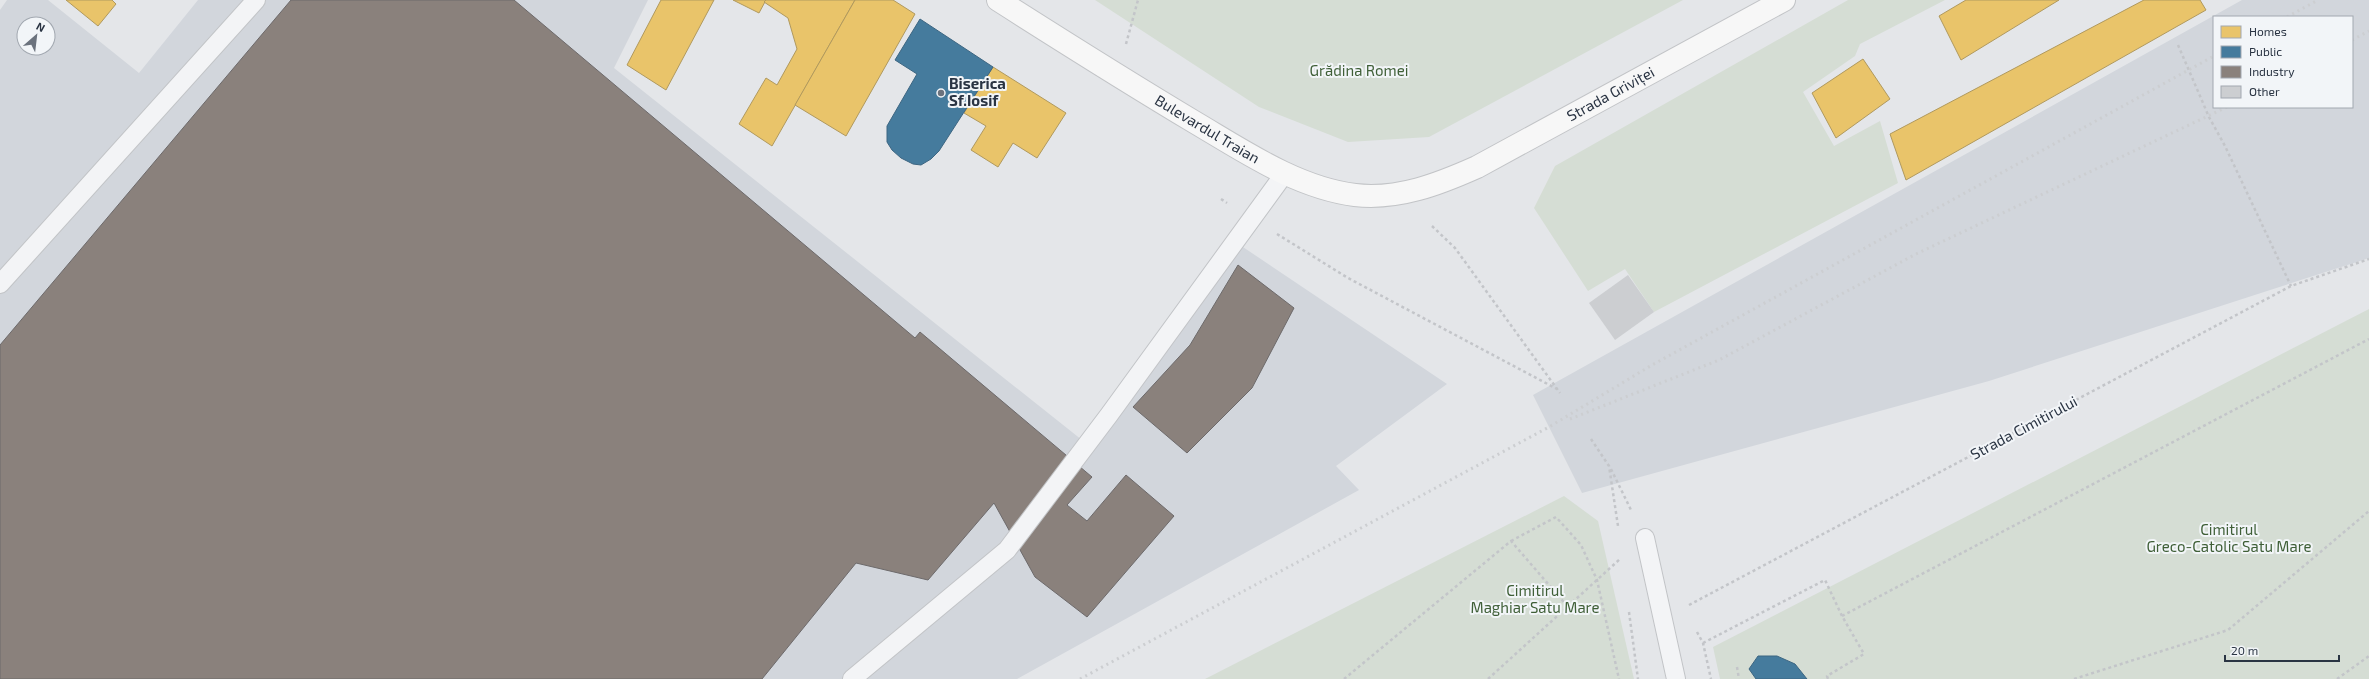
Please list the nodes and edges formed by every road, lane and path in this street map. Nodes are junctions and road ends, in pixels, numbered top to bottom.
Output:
1 (256, 0) edge
2 (998, 0) edge
3 (1138, 0) edge
4 (1784, 0) edge
5 (2178, 45) dead end
6 (1125, 47) dead end
7 (1285, 173) junction
8 (1437, 185) joint
9 (1221, 199) dead end
10 (1251, 218) junction
11 (1432, 226) dead end
12 (2369, 259) edge
13 (0, 284) edge
14 (2291, 286) junction
15 (2369, 339) edge
16 (1557, 389) junction
17 (1560, 393) dead end
18 (2369, 511) edge
19 (1645, 538) dead end
20 (1512, 540) junction
21 (1622, 558) dead end
22 (1597, 580) junction
23 (1568, 607) junction
24 (1684, 607) dead end
25 (1842, 616) junction
26 (1703, 643) dead end
27 (2369, 656) edge
28 (1737, 667) dead end
29 (852, 679) edge
30 (1344, 679) edge
31 (1488, 679) edge
32 (1619, 679) edge
33 (1676, 679) edge
34 (1740, 679) edge
35 (1828, 679) edge
36 (2074, 679) edge
37 (2337, 679) edge

1 - 13 lane
2 - 7 street, Bulevardul Traian
3 - 6 path
4 - 8 street, Strada Griviței
5 - 14 path
7 - 8 street, Bulevardul Traian
7 - 10 lane
9 - 10 path
10 - 16 path
10 - 29 lane
11 - 16 path
12 - 14 path, Strada Cimitirului
14 - 24 path, Strada Cimitirului
15 - 25 path
16 - 17 path
18 - 36 path
19 - 33 lane
20 - 22 path
20 - 23 path
20 - 30 path
21 - 22 path
22 - 23 path
22 - 32 path
23 - 31 path
25 - 26 path
25 - 35 path
27 - 37 path
28 - 34 path

